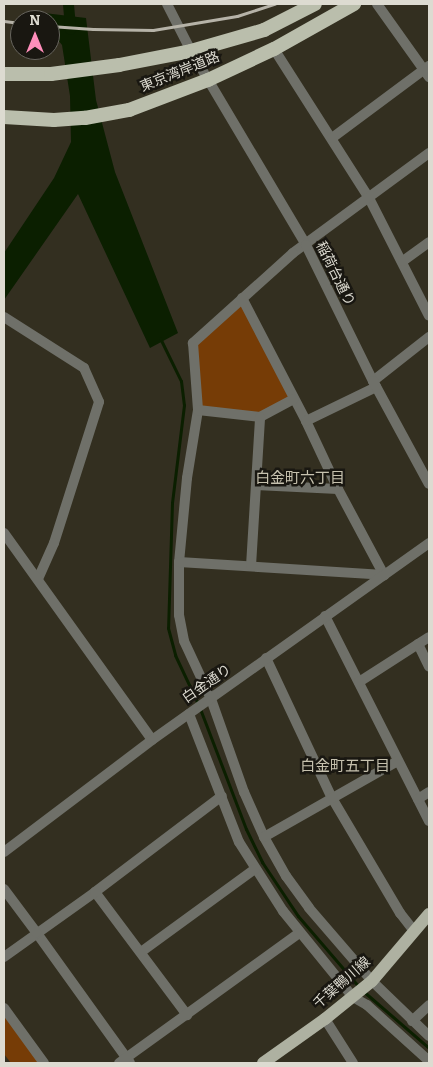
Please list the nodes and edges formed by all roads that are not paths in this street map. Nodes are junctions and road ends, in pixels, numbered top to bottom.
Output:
1 (167, 4) edge
2 (315, 4) edge
3 (354, 4) edge
4 (377, 4) edge
5 (274, 49) junction
6 (191, 51) junction
7 (428, 71) edge
8 (4, 74) edge
9 (208, 80) junction
10 (4, 117) edge
11 (332, 138) junction
12 (429, 153) edge
13 (369, 198) junction
14 (429, 242) edge
15 (306, 245) junction
16 (403, 261) junction
17 (242, 298) junction
18 (429, 316) edge
19 (4, 317) edge
20 (429, 337) edge
21 (375, 384) junction
22 (294, 399) junction
23 (198, 410) junction
24 (260, 417) junction
25 (306, 420) junction
26 (429, 484) edge
27 (256, 485) junction
28 (338, 489) junction
29 (4, 533) edge
30 (429, 544) edge
31 (180, 562) junction
32 (251, 566) junction
33 (384, 575) junction
34 (38, 580) junction
35 (325, 616) junction
36 (429, 637) edge
37 (418, 644) junction
38 (266, 658) junction
39 (429, 666) edge
40 (359, 682) junction
41 (210, 699) junction
42 (189, 714) junction
43 (152, 740) junction
44 (398, 762) junction
45 (429, 792) edge
46 (222, 796) junction
47 (332, 798) junction
48 (418, 799) junction
49 (429, 821) edge
50 (264, 836) junction
51 (4, 852) edge
52 (255, 869) junction
53 (4, 889) edge
54 (95, 892) junction
55 (429, 914) edge
56 (414, 931) junction
57 (36, 932) junction
58 (298, 933) junction
59 (141, 952) junction
60 (4, 956) edge
61 (372, 982) junction
62 (352, 997) junction
63 (429, 1005) edge
64 (4, 1008) edge
65 (187, 1015) junction
66 (325, 1019) junction
67 (412, 1020) junction
68 (429, 1036) edge
69 (429, 1061) edge
70 (125, 1062) edge
71 (44, 1063) edge
72 (263, 1063) edge
73 (353, 1063) edge

1 - 6 street, 稲荷台通り
2 - 6 highway, 東京湾岸道路
3 - 5 highway, 東京湾岸道路
4 - 7 street
5 - 9 highway, 東京湾岸道路
5 - 11 street
6 - 8 highway, 東京湾岸道路
6 - 9 street, 稲荷台通り
7 - 11 street
9 - 10 highway, 東京湾岸道路
9 - 15 street, 稲荷台通り
11 - 13 street
12 - 13 street
13 - 15 street
13 - 16 street
14 - 16 street
15 - 17 street
15 - 21 street, 稲荷台通り
16 - 18 street
17 - 22 street
17 - 23 street
19 - 34 street
20 - 21 street
21 - 25 street
21 - 26 street, 稲荷台通り
22 - 24 street
22 - 25 street
23 - 24 street
23 - 31 street
24 - 27 street
25 - 28 street
27 - 28 street
27 - 32 street
28 - 33 street
29 - 34 street
30 - 33 street, 白金通り
31 - 32 street
31 - 41 street
32 - 33 street
33 - 35 street, 白金通り
34 - 43 street
35 - 38 street, 白金通り
35 - 40 street
36 - 37 street
37 - 39 street
37 - 40 street
38 - 41 street, 白金通り
38 - 47 street
40 - 44 street
41 - 42 street, 白金通り
41 - 50 street
42 - 43 street, 白金通り
42 - 46 street
43 - 51 street, 白金通り
44 - 47 street
44 - 48 street
45 - 48 street
46 - 52 street
46 - 54 street
47 - 50 street
47 - 56 street
48 - 49 street
50 - 61 street
52 - 58 street
52 - 59 street
53 - 57 street
54 - 57 street
54 - 59 street
55 - 56 main road, 千葉鴨川線
56 - 61 main road, 千葉鴨川線
57 - 60 street
57 - 70 street
58 - 62 street
58 - 65 street
59 - 65 street
61 - 62 main road, 千葉鴨川線
61 - 67 street
62 - 66 main road, 千葉鴨川線
62 - 69 street
63 - 67 street
64 - 71 street
65 - 70 street
66 - 72 main road, 千葉鴨川線
66 - 73 street
67 - 68 street

